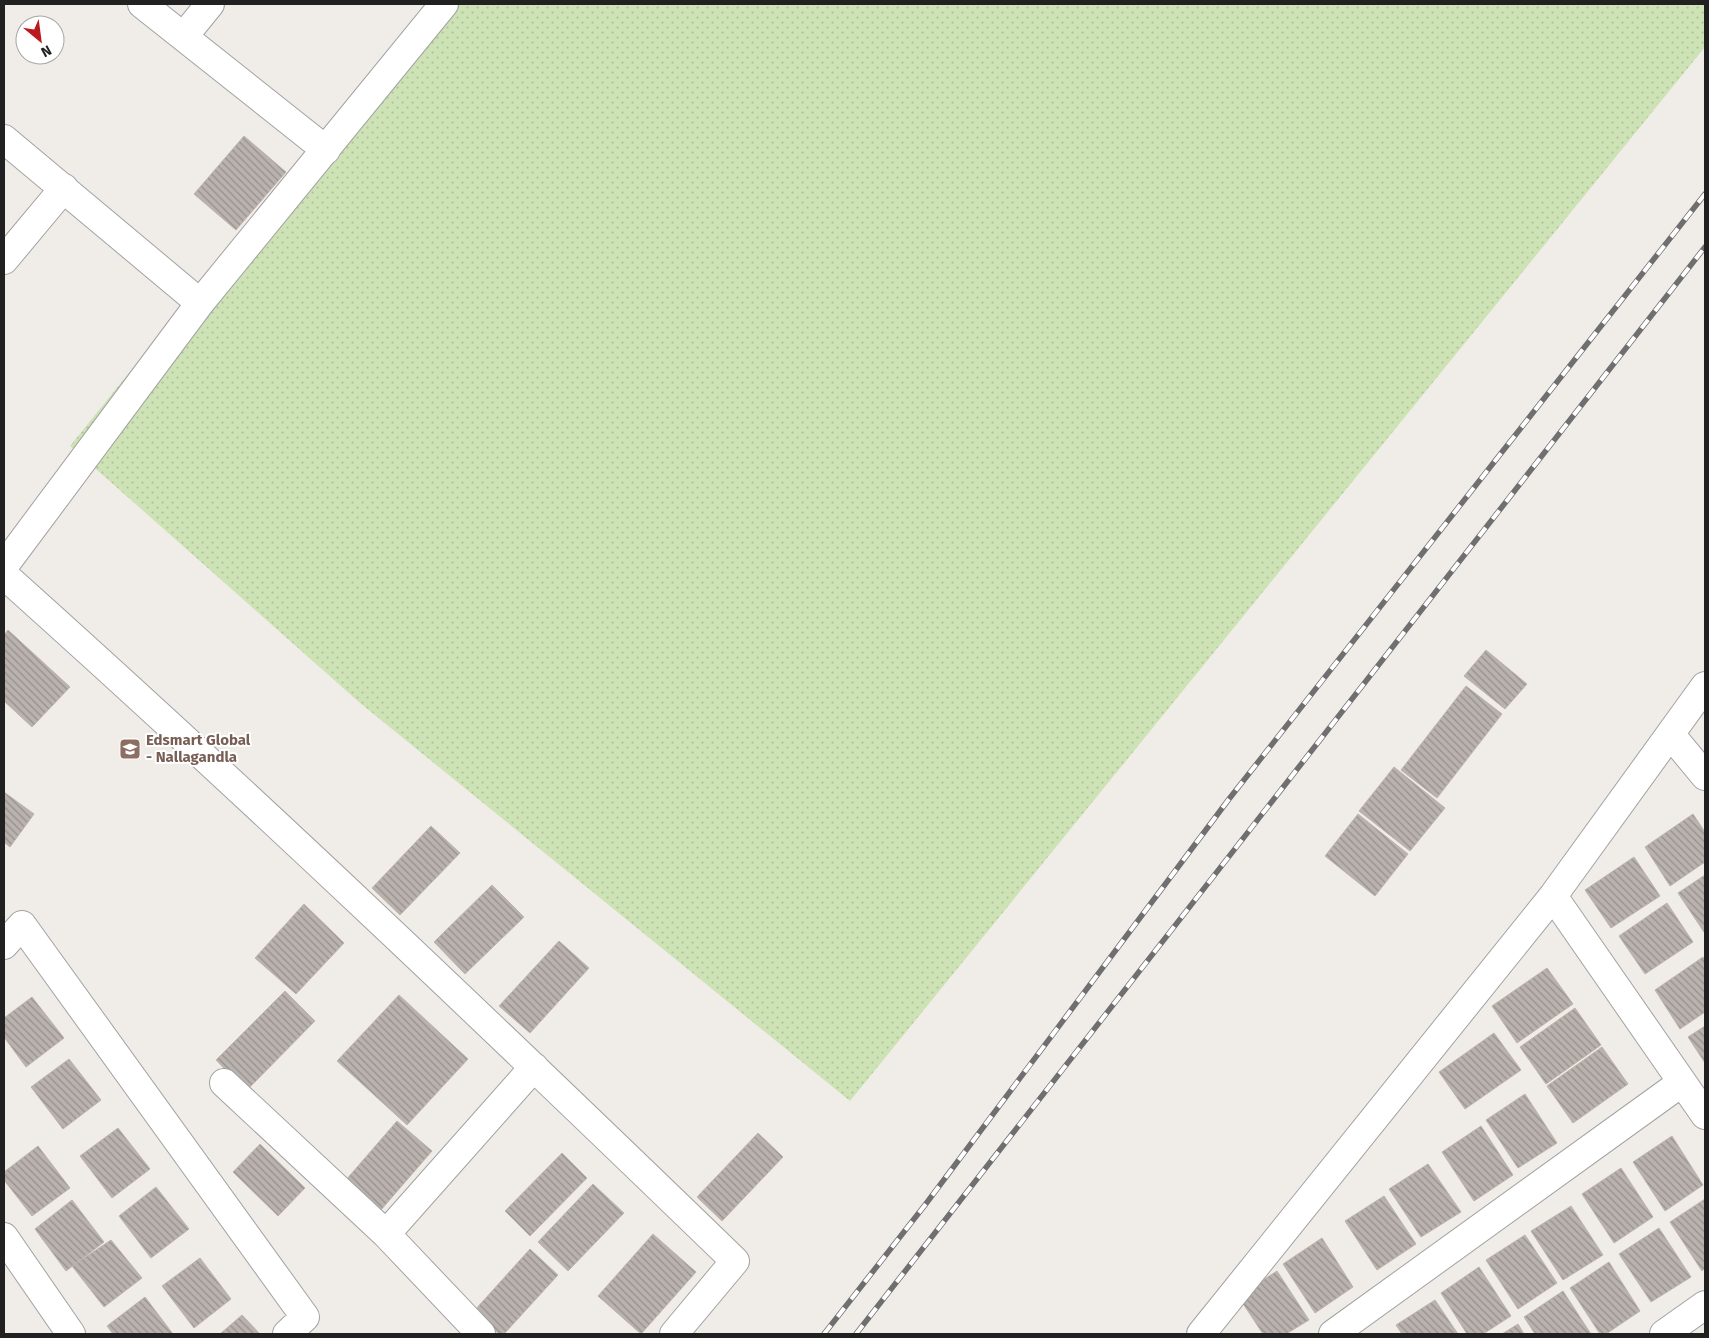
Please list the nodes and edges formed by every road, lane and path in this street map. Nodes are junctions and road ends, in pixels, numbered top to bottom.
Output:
1 (142, 4) edge
2 (210, 4) edge
3 (444, 4) edge
4 (184, 36) junction
5 (4, 139) edge
6 (326, 150) junction
7 (64, 188) junction
8 (4, 260) edge
9 (200, 303) junction
10 (4, 566) edge
11 (4, 575) edge
12 (1705, 686) edge
13 (1671, 735) junction
14 (1705, 776) edge
15 (1553, 896) junction
16 (4, 945) edge
17 (534, 1067) junction
18 (224, 1083) dead end
19 (1681, 1083) junction
20 (1705, 1115) edge
21 (386, 1234) junction
22 (4, 1237) edge
23 (1705, 1304) edge
24 (71, 1334) edge
25 (287, 1334) edge
26 (481, 1334) edge
27 (674, 1334) edge
28 (1201, 1334) edge
29 (1333, 1334) edge
30 (1664, 1334) edge

1 - 4 street
2 - 4 street
3 - 6 street
4 - 6 street
5 - 7 street
6 - 9 street
7 - 8 street
7 - 9 street
9 - 10 street
11 - 17 street
12 - 13 street
13 - 14 street
13 - 15 street
15 - 19 street
15 - 28 street
16 - 25 street
17 - 21 street
17 - 27 street
18 - 21 street
19 - 20 street
19 - 29 street
21 - 26 street
22 - 24 street
23 - 30 street

